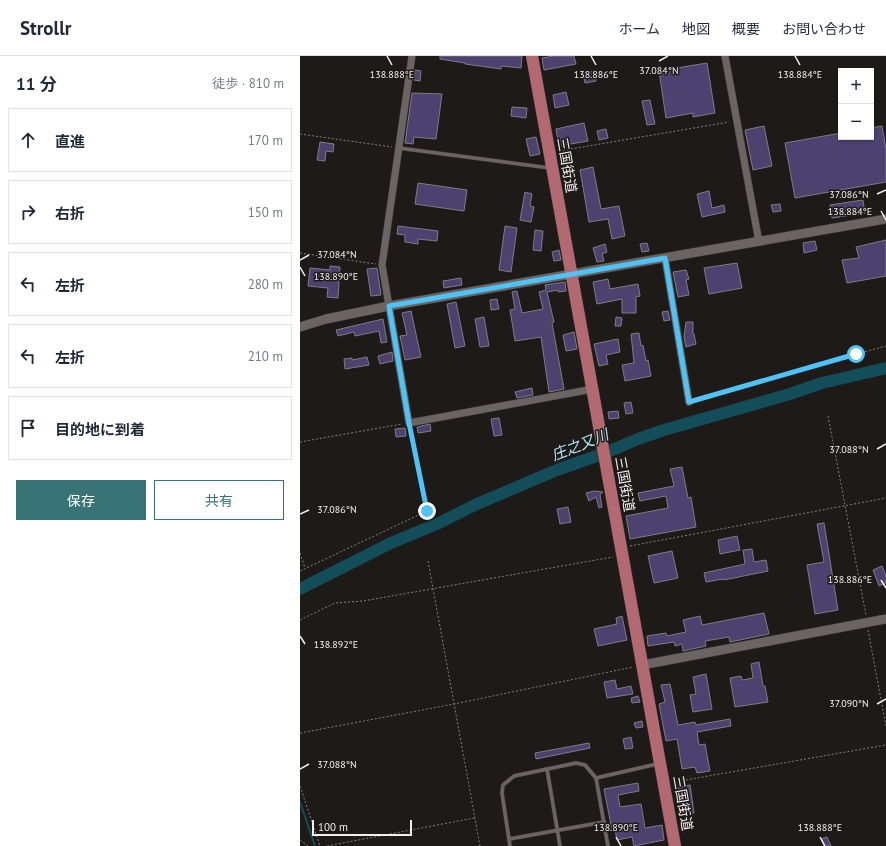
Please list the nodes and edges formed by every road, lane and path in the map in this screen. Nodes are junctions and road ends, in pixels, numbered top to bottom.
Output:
1 (412, 56) edge
2 (532, 56) edge
3 (725, 56) edge
4 (738, 121) junction
5 (300, 134) edge
6 (398, 148) junction
7 (550, 153) junction
8 (553, 169) junction
9 (886, 219) edge
10 (759, 242) junction
11 (300, 253) edge
12 (665, 258) junction
13 (382, 265) junction
14 (572, 274) junction
15 (389, 306) junction
16 (300, 327) edge
17 (886, 346) edge
18 (593, 389) junction
19 (689, 402) joint
20 (828, 416) dead end
21 (409, 423) junction
22 (300, 442) edge
23 (886, 498) edge
24 (845, 506) junction
25 (622, 552) junction
26 (300, 553) edge
27 (428, 560) dead end
28 (305, 568) junction
29 (300, 571) edge
30 (433, 589) junction
31 (886, 619) edge
32 (300, 620) edge
33 (867, 622) junction
34 (642, 665) junction
35 (454, 704) junction
36 (886, 726) edge
37 (300, 733) edge
38 (886, 744) edge
39 (660, 763) junction
40 (547, 769) junction
41 (596, 778) junction
42 (664, 783) junction
43 (300, 786) edge
44 (475, 818) junction
45 (604, 822) junction
46 (558, 830) junction
47 (509, 839) junction
48 (300, 840) edge
49 (308, 846) edge
50 (320, 846) edge
51 (327, 846) edge
52 (480, 846) edge
53 (510, 846) edge
54 (560, 846) edge
55 (608, 846) edge
56 (676, 846) edge

1 - 6 street
2 - 7 highway, 三国街道
3 - 4 street
4 - 7 path
4 - 10 street
5 - 6 path
6 - 8 lane
6 - 13 street
7 - 8 highway, 三国街道
8 - 14 highway, 三国街道
9 - 10 street
10 - 12 street
11 - 13 path
12 - 14 street
12 - 19 street
13 - 15 street
14 - 15 street
14 - 18 highway, 三国街道
15 - 16 street
15 - 21 street
17 - 19 path
18 - 21 street
18 - 25 highway, 三国街道
20 - 24 path
21 - 22 path
21 - 28 path
23 - 24 path
24 - 25 path
24 - 33 path
25 - 30 path
25 - 34 highway, 三国街道
26 - 28 path
27 - 30 path
28 - 29 path
30 - 32 path
30 - 35 path
31 - 33 street
33 - 34 street
33 - 36 path
34 - 35 path
34 - 39 highway, 三国街道
35 - 37 path
35 - 44 path
38 - 42 path
39 - 41 lane
39 - 42 highway, 三国街道
40 - 41 lane
40 - 46 lane
40 - 47 lane
41 - 45 lane
42 - 56 highway, 三国街道
43 - 50 path
44 - 51 path
44 - 52 path
45 - 46 lane
45 - 55 lane
46 - 47 lane
46 - 54 lane
47 - 53 lane
48 - 49 path

